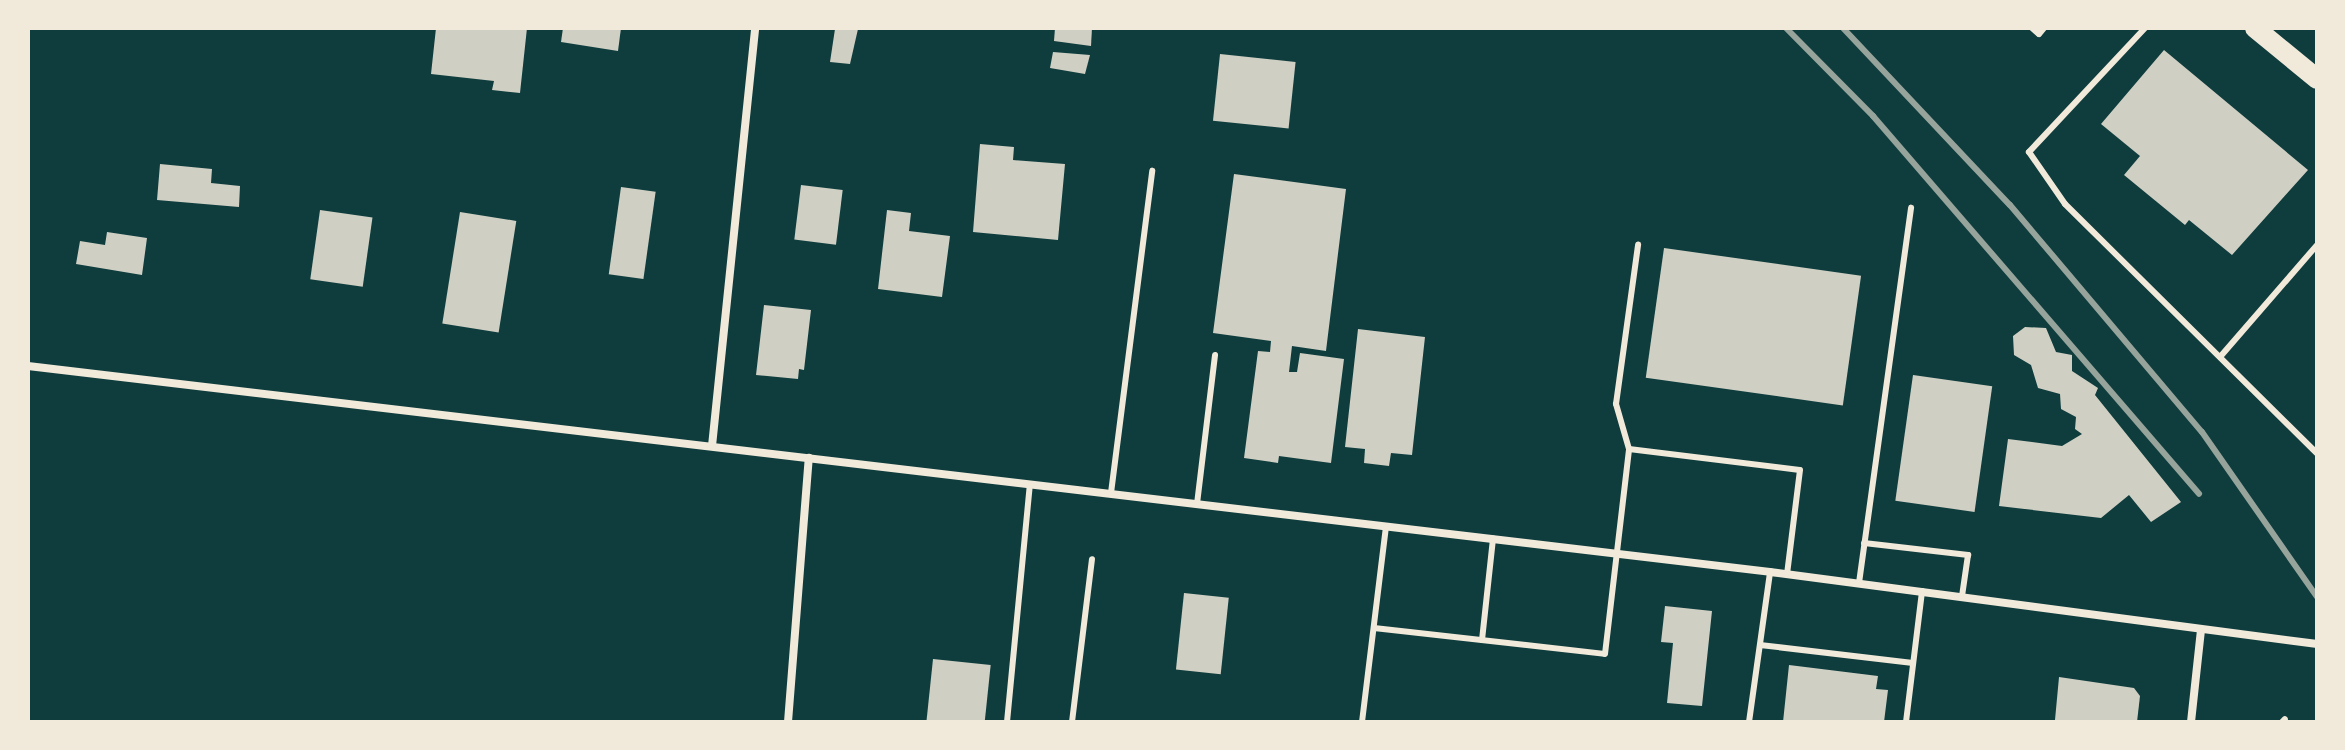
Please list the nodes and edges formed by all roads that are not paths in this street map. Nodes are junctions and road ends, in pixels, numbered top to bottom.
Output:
1 (755, 28) edge
2 (2032, 28) edge
3 (2044, 28) edge
4 (2145, 28) edge
5 (2255, 28) edge
6 (2317, 79) edge
7 (1152, 171) dead end
8 (1911, 208) dead end
9 (1638, 245) dead end
10 (2317, 245) edge
11 (1215, 355) dead end
12 (2220, 357) junction
13 (28, 366) edge
14 (712, 446) junction
15 (1629, 449) junction
16 (2317, 453) edge
17 (809, 458) junction
18 (1030, 484) junction
19 (1111, 493) junction
20 (1197, 504) junction
21 (1386, 527) junction
22 (1493, 539) junction
23 (1864, 543) junction
24 (1615, 554) junction
25 (1092, 559) dead end
26 (1770, 572) junction
27 (1787, 574) junction
28 (1859, 583) junction
29 (1922, 591) junction
30 (1962, 596) junction
31 (1374, 628) junction
32 (2201, 630) junction
33 (1482, 640) junction
34 (2317, 644) edge
35 (1760, 645) junction
36 (1913, 663) junction
37 (788, 722) edge
38 (1007, 722) edge
39 (1072, 722) edge
40 (1362, 722) edge
41 (1749, 722) edge
42 (1906, 722) edge
43 (2191, 722) edge

1 - 14 street
2 - 3 lane
4 - 12 lane
5 - 6 main road
7 - 19 lane
8 - 23 lane
9 - 15 lane
10 - 12 lane
11 - 20 lane
12 - 16 lane
13 - 14 street
14 - 17 street
15 - 24 lane
15 - 27 lane
17 - 18 street
17 - 37 street
18 - 19 street
18 - 38 lane
19 - 20 street
20 - 21 street
21 - 22 street
21 - 31 lane
22 - 24 street
22 - 33 lane
23 - 28 lane
23 - 30 lane
24 - 26 street
24 - 33 lane
25 - 39 lane
26 - 27 street
26 - 35 lane
27 - 28 street
28 - 29 street
29 - 30 street
29 - 36 lane
30 - 32 street
31 - 33 lane
31 - 40 lane
32 - 34 street
32 - 43 street
35 - 36 lane
35 - 41 lane
36 - 42 lane

